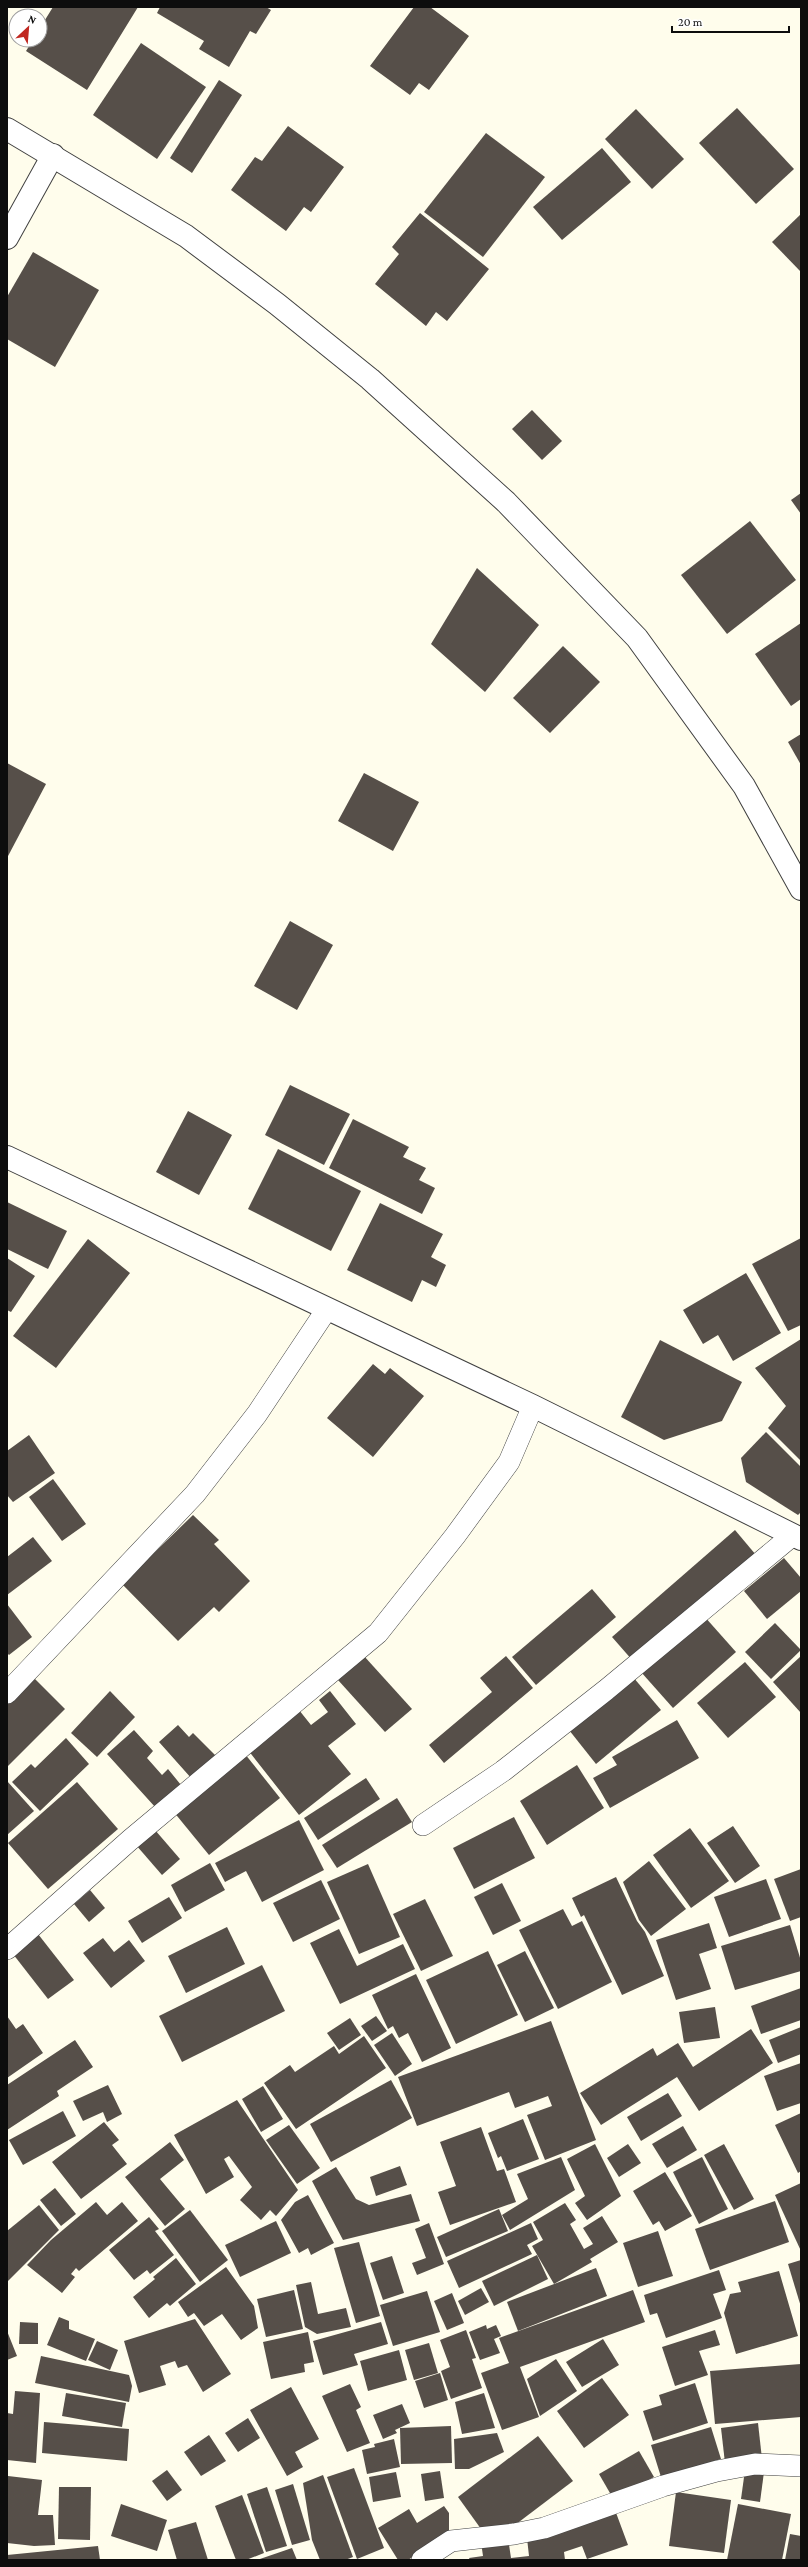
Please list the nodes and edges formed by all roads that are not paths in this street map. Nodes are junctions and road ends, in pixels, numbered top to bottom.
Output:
1 (7, 129) edge
2 (52, 155) junction
3 (7, 238) edge
4 (801, 889) edge
5 (7, 1157) edge
6 (327, 1309) junction
7 (533, 1406) junction
8 (797, 1537) edge
9 (7, 1692) edge
10 (423, 1825) dead end
11 (7, 1949) edge
12 (801, 2466) edge
13 (422, 2560) edge

1 - 2 street
2 - 3 street
2 - 4 street
5 - 6 street
6 - 7 street
6 - 9 lane
7 - 8 street
7 - 11 lane
8 - 10 lane
12 - 13 lane

